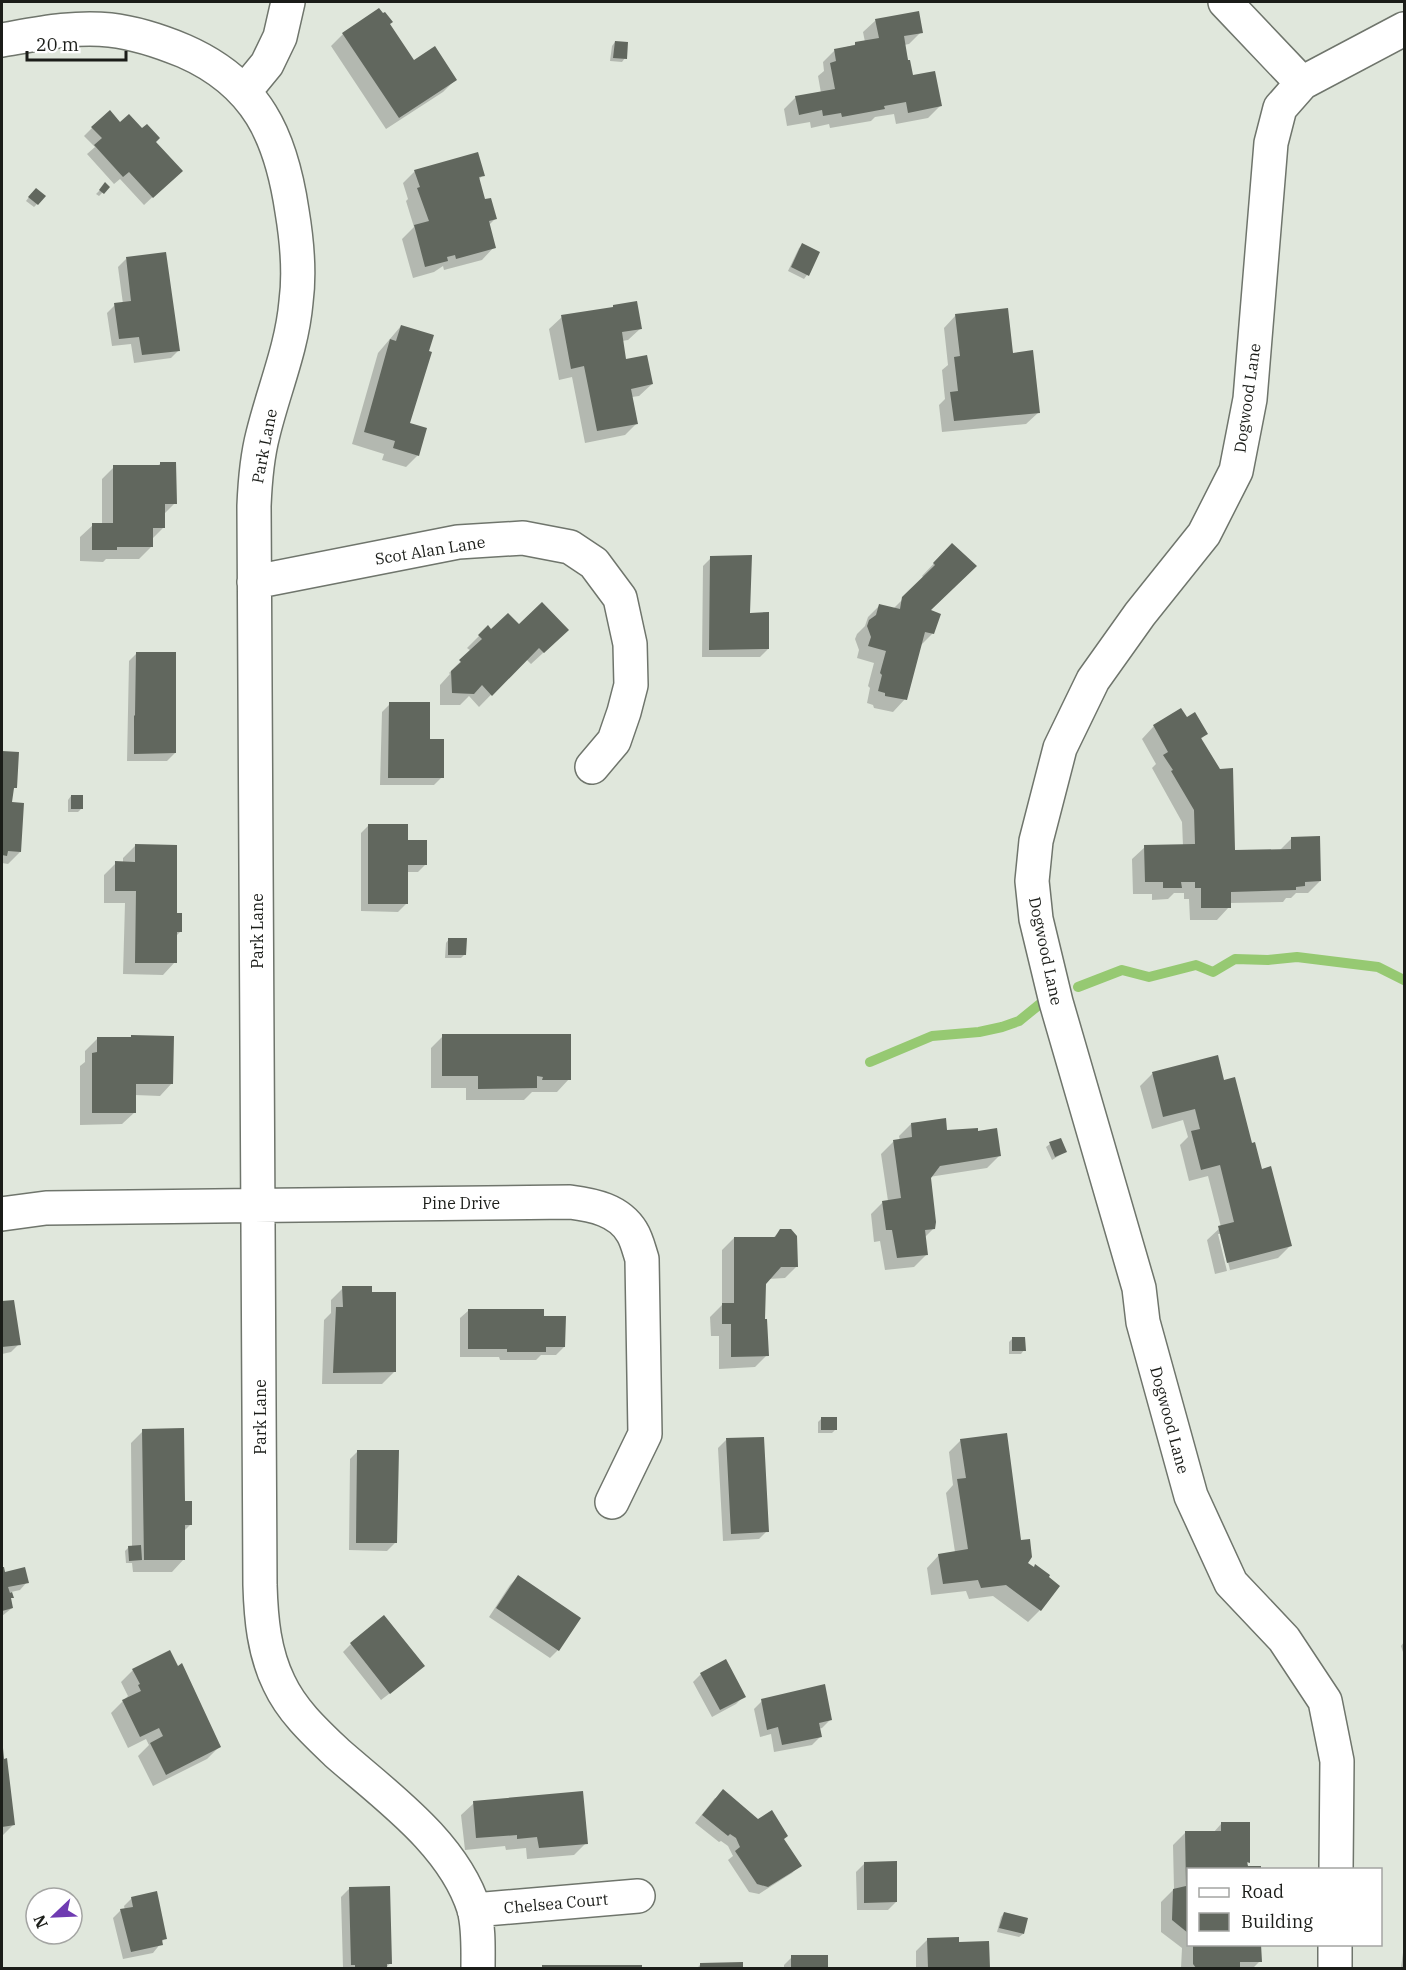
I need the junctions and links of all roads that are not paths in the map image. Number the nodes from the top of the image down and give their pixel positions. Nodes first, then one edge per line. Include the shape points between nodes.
1 (288, 2) edge
2 (1225, 2) edge
3 (1404, 29) edge
4 (2, 40) edge
5 (1302, 83) junction
6 (244, 92) junction
7 (254, 582) junction
8 (592, 768) dead end
9 (258, 1205) junction
10 (2, 1214) edge
11 (612, 1502) dead end
12 (1336, 1868) edge
13 (638, 1896) dead end
14 (474, 1910) junction
15 (1335, 1946) edge
16 (478, 1968) edge
17 (1335, 1968) edge

1 - 6 street via 280,37 267,64
2 - 5 street
3 - 5 street, Dogwood Lane
4 - 6 street, Park Lane via 68,30 132,33 192,55 226,75
5 - 12 street, Dogwood Lane via 1280,108 1272,143 1250,399 1236,471 1204,534 1093,680 1060,748 1036,841 1032,881 1036,919 1056,1002 1139,1288 1143,1322 1191,1496 1231,1583 1284,1639 1325,1701 1337,1761
6 - 7 street, Park Lane via 267,125 284,169 298,267 291,335 263,433 256,473
7 - 8 street, Scot Alan Lane via 458,542 523,538 570,547 594,563 620,598 630,644 631,685 624,712 614,741
7 - 9 street, Park Lane
9 - 10 street, Pine Drive via 46,1208
9 - 11 street, Pine Drive via 570,1202 617,1215 632,1232 642,1259 645,1434
9 - 14 street, Park Lane via 260,1585 261,1623 268,1655 279,1684 302,1718 434,1842
13 - 14 street, Chelsea Court
14 - 16 street, Park Lane
15 - 17 street

